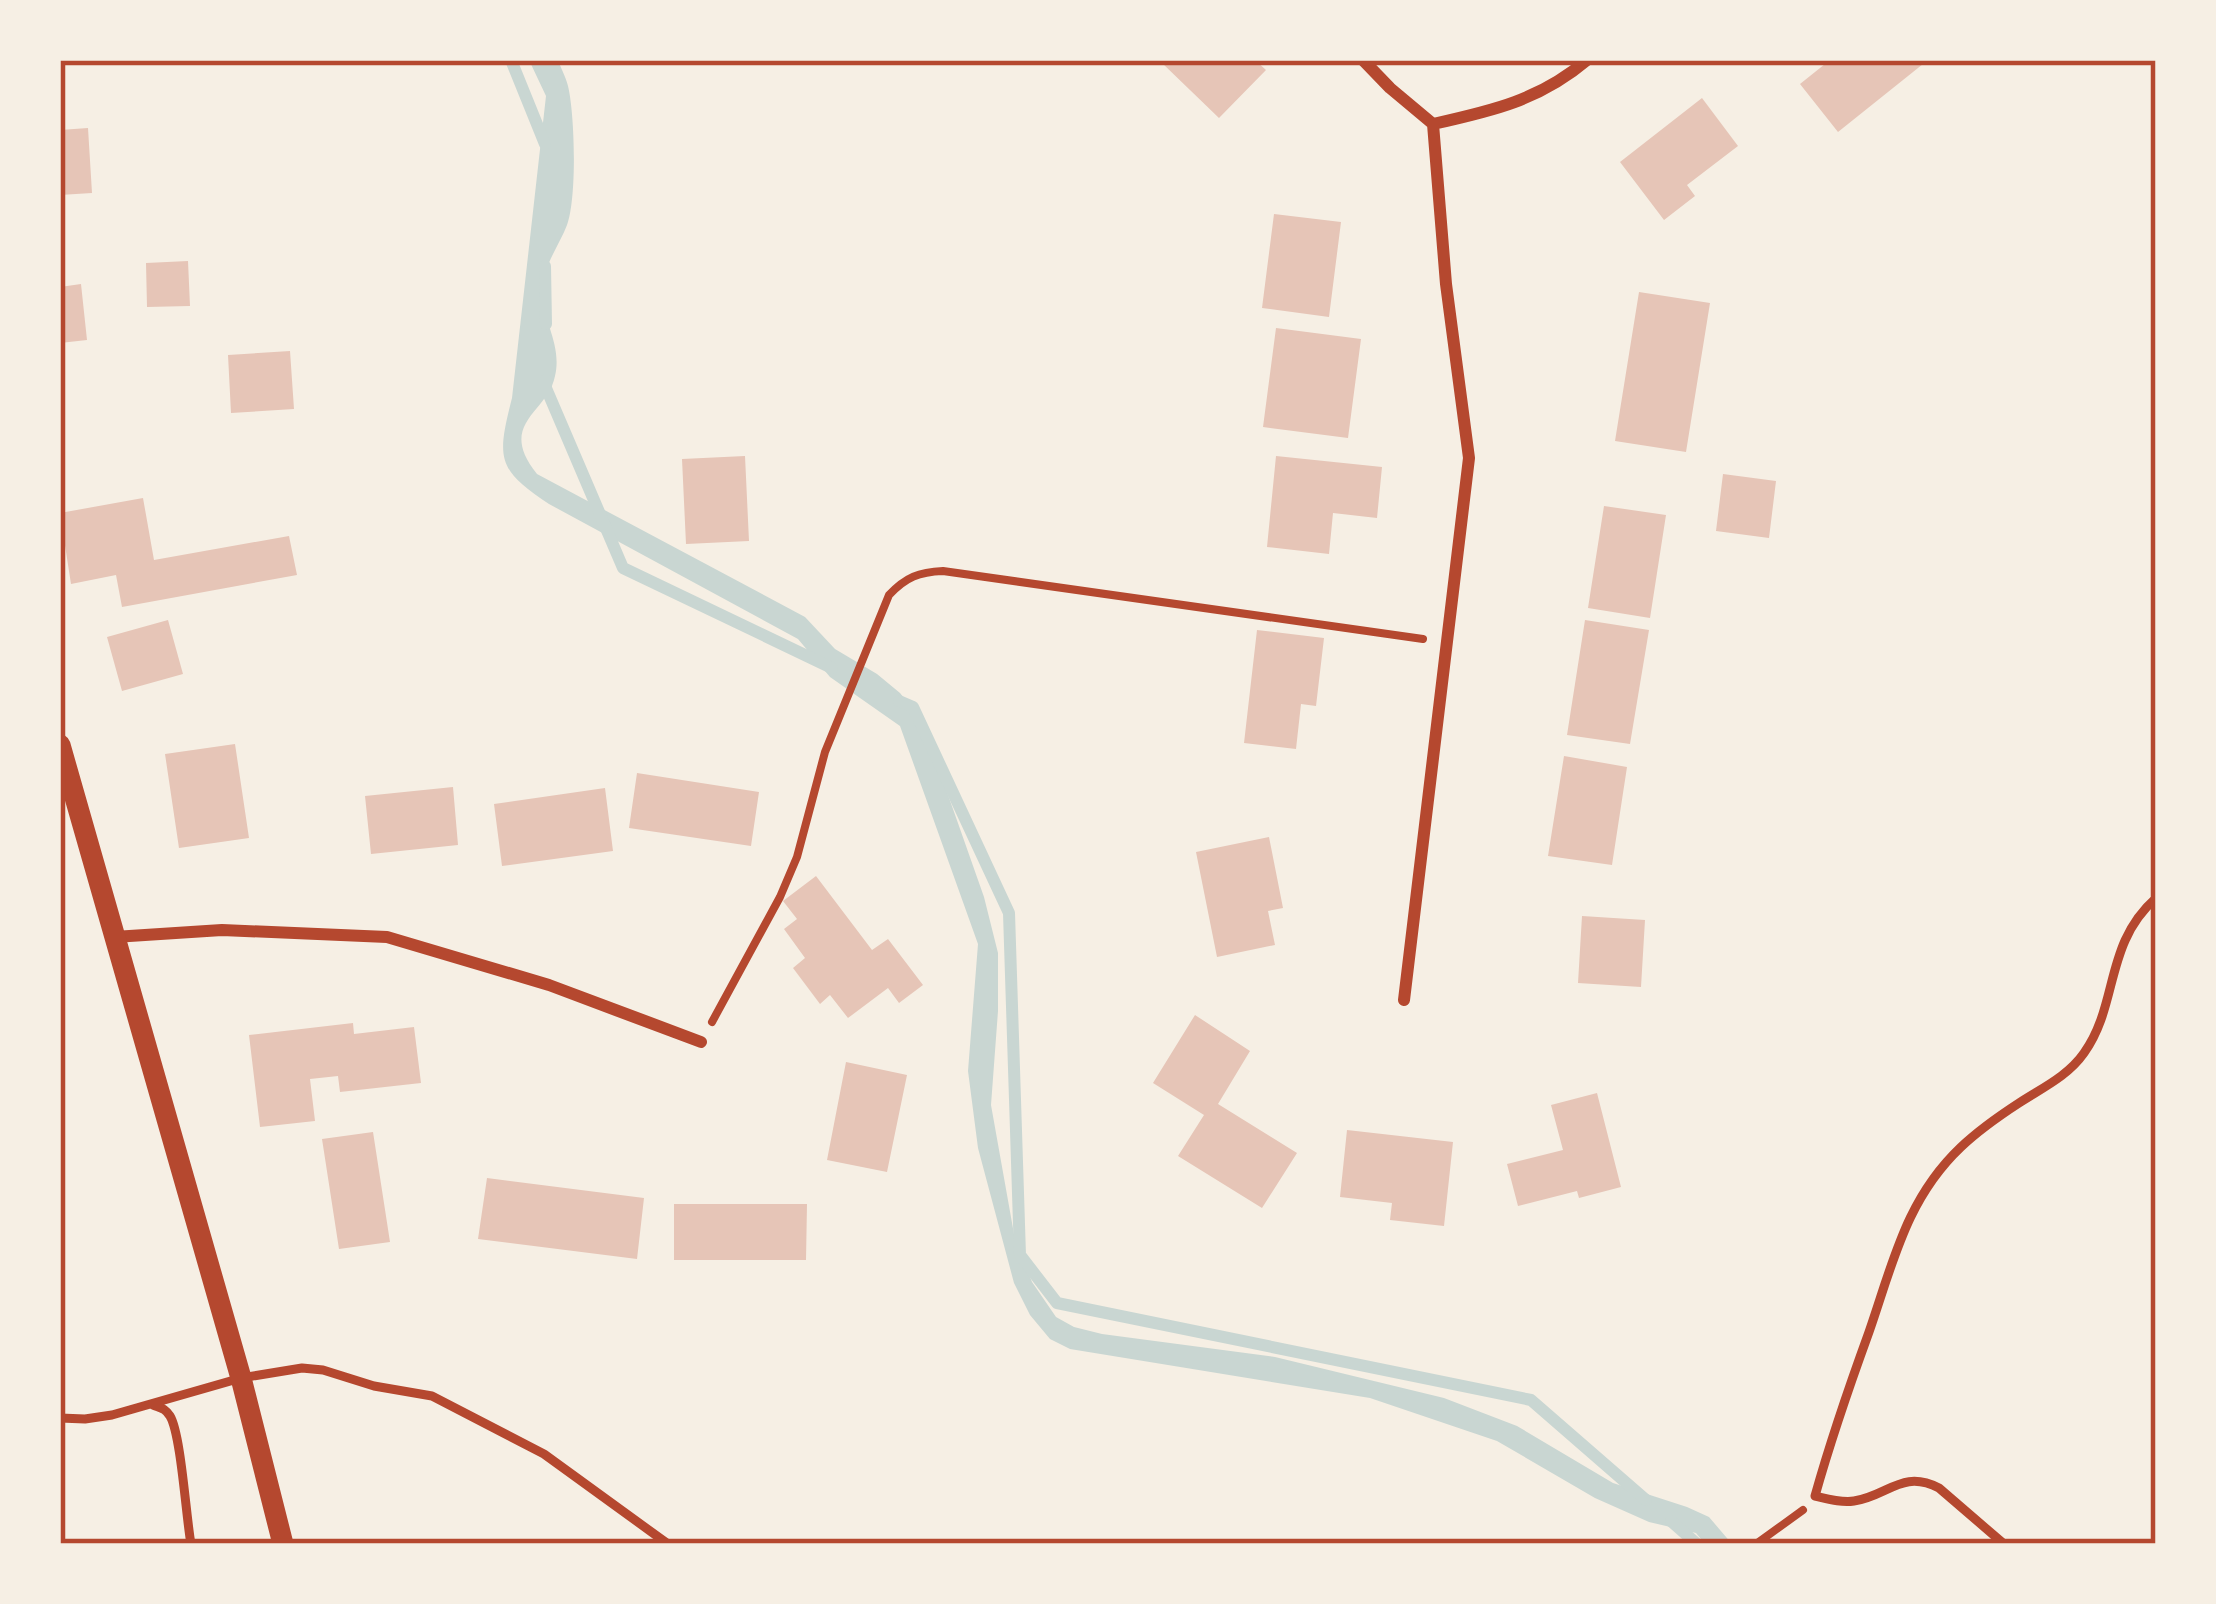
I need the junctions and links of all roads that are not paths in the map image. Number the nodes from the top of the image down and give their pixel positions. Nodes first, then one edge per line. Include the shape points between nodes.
1 (1363, 60) edge
2 (1587, 60) edge
3 (1433, 124) junction
4 (60, 745) edge
5 (2156, 898) edge
6 (113, 937) junction
7 (1404, 1000) dead end
8 (701, 1042) road end
9 (241, 1378) junction
10 (150, 1404) junction
11 (60, 1418) edge
12 (191, 1544) edge
13 (283, 1544) edge
14 (668, 1544) edge
15 (2004, 1544) edge

1 - 3 street
2 - 3 street via 1562,82 1499,110
3 - 7 street via 1469,458
4 - 6 street
5 - 15 lane via 2122,942 2083,1056 1961,1147 1913,1208 1815,1496 1851,1502 1906,1481 1929,1483
6 - 8 street via 387,937
6 - 9 street
9 - 10 lane
9 - 13 street
9 - 14 lane via 302,1368 432,1396 544,1454
10 - 11 lane
10 - 12 lane via 170,1415 176,1435

